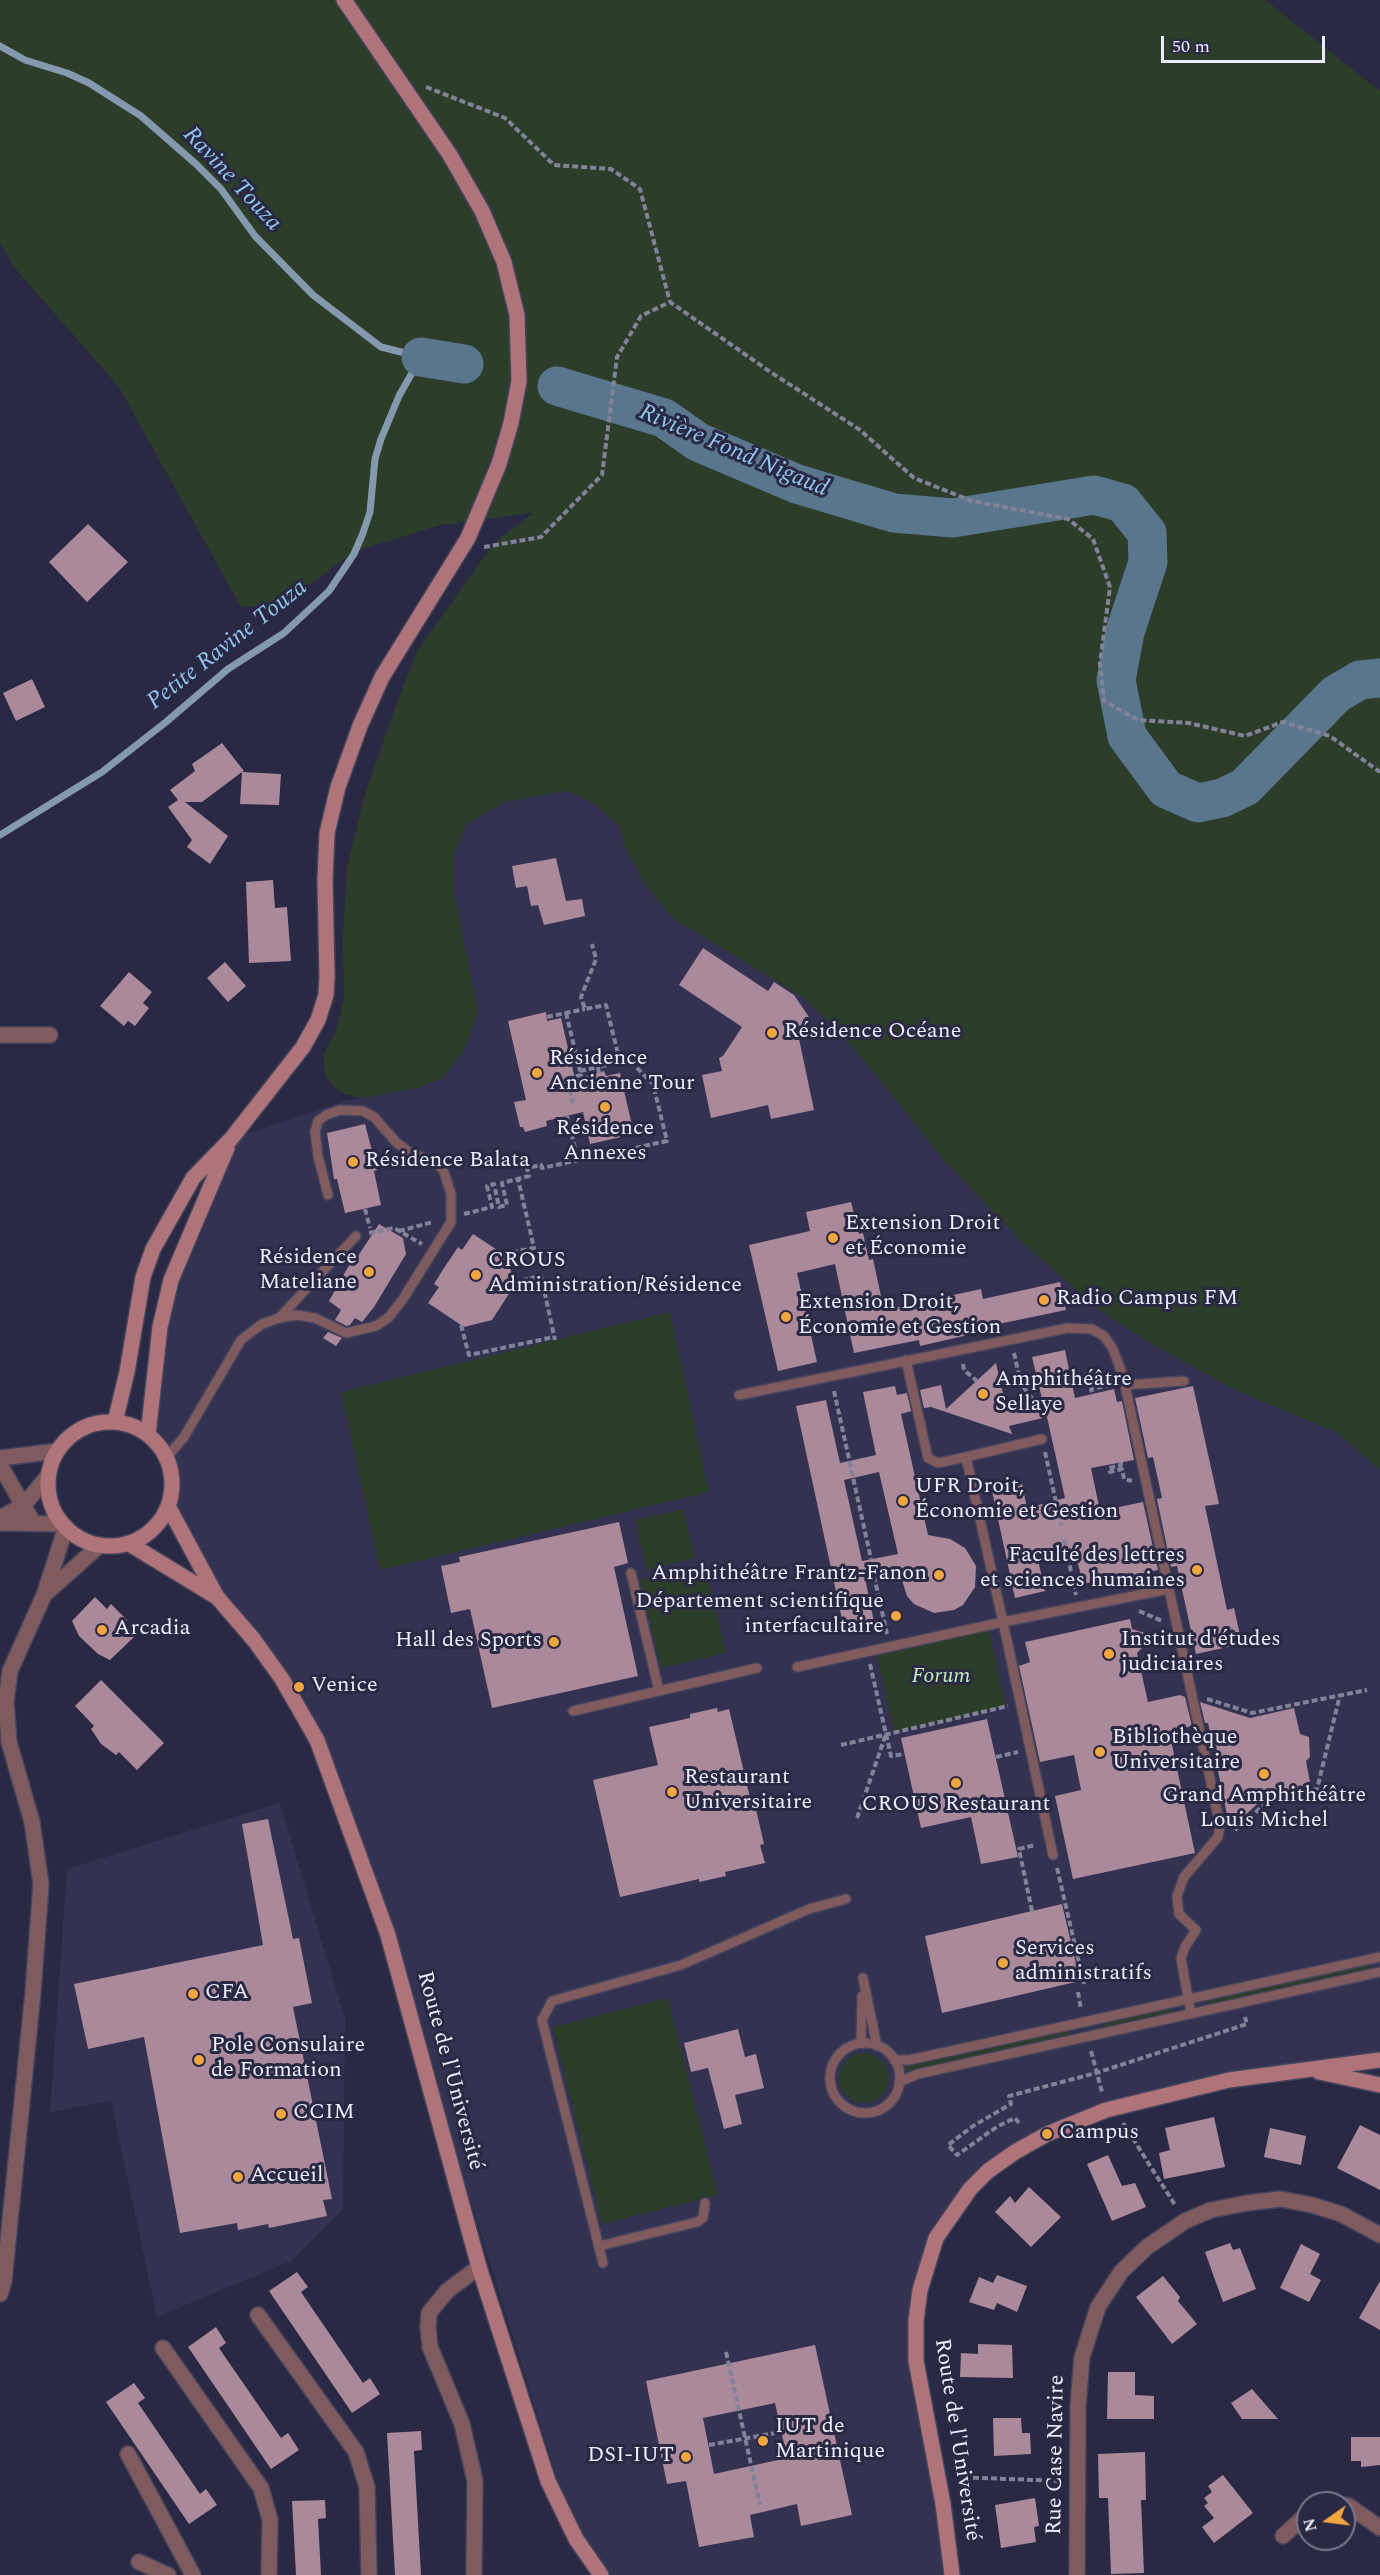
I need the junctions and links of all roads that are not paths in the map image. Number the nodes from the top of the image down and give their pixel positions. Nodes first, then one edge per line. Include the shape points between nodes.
1 (344, 0) edge
2 (0, 1035) edge
3 (50, 1035) dead end
4 (231, 1139) junction
5 (328, 1195) dead end
6 (356, 1236) road end
7 (279, 1317) junction
8 (906, 1360) junction
9 (1184, 1381) dead end
10 (1124, 1383) junction
11 (739, 1395) dead end
12 (115, 1422) junction
13 (147, 1435) junction
14 (1042, 1439) road end
15 (57, 1451) junction
16 (966, 1457) junction
17 (0, 1458) edge
18 (166, 1458) junction
19 (0, 1465) edge
20 (47, 1477) junction
21 (24, 1505) junction
22 (168, 1506) junction
23 (0, 1518) edge
24 (0, 1524) edge
25 (34, 1524) junction
26 (64, 1526) junction
27 (128, 1543) junction
28 (100, 1545) junction
29 (631, 1573) dead end
30 (1168, 1589) junction
31 (44, 1594) junction
32 (217, 1597) junction
33 (1003, 1622) junction
34 (797, 1667) dead end
35 (757, 1668) dead end
36 (659, 1691) junction
37 (573, 1711) dead end
38 (1053, 1854) dead end
39 (846, 1899) dead end
40 (1380, 1957) edge
41 (1380, 1972) edge
42 (1187, 1999) junction
43 (1191, 2014) junction
44 (861, 2043) junction
45 (876, 2046) junction
46 (894, 2060) junction
47 (1380, 2060) edge
48 (1310, 2070) junction
49 (899, 2082) junction
50 (1380, 2085) edge
51 (705, 2203) dead end
52 (1380, 2235) edge
53 (599, 2246) junction
54 (603, 2263) dead end
55 (479, 2266) junction
56 (0, 2294) edge
57 (258, 2315) dead end
58 (163, 2348) dead end
59 (128, 2454) dead end
60 (1356, 2511) edge
61 (1296, 2523) edge
62 (1380, 2528) edge
63 (1282, 2536) dead end
64 (139, 2562) dead end
65 (168, 2575) edge
66 (193, 2575) edge
67 (269, 2575) edge
68 (369, 2575) edge
69 (474, 2575) edge
70 (601, 2575) edge
71 (952, 2575) edge
72 (1077, 2575) edge

1 - 4 main road via 450,155 482,211 504,262 517,315 519,381 499,464 460,552 382,677 338,787 327,833 327,976 318,1020 303,1047
2 - 3 street
4 - 12 main road via 193,1178 153,1249 143,1277
4 - 13 main road via 171,1280 160,1327
5 - 7 lane via 318,1156 318,1121 340,1110 363,1111 409,1152 443,1169 451,1194 451,1222 403,1299 376,1326 346,1333 315,1318
6 - 7 lane
7 - 18 lane via 262,1324 242,1340 184,1437
8 - 10 lane via 1068,1328 1092,1329 1113,1348
8 - 11 lane
8 - 16 lane via 928,1458 938,1463
9 - 10 lane
10 - 30 lane
12 - 13 main road
12 - 15 main road via 82,1428
13 - 18 main road
14 - 16 lane
15 - 17 street
15 - 20 main road
16 - 33 lane
18 - 22 main road via 172,1485
19 - 21 street
20 - 21 street
20 - 26 main road via 50,1498
21 - 23 street
21 - 25 street
22 - 27 main road via 152,1529
22 - 32 main road, Route de l'Université
24 - 25 street
25 - 26 street
26 - 28 main road via 81,1539
26 - 31 street
27 - 28 main road
27 - 32 main road, Route de l'Université
28 - 31 street
29 - 36 lane
30 - 33 lane
30 - 42 lane via 1219,1819 1218,1838 1184,1877 1177,1896 1179,1914 1196,1930 1181,1958
31 - 56 street via 10,1671 6,1701 9,1742 32,1822 41,1884
32 - 55 main road, Route de l'Université via 282,1679 317,1740 388,1935
33 - 34 lane
33 - 38 lane
35 - 36 lane
36 - 37 lane
39 - 53 lane via 809,1909 671,1969 552,2001 542,2020
40 - 42 lane
41 - 43 lane
42 - 43 lane
42 - 46 lane via 909,2060
43 - 49 lane via 918,2074
44 - 45 lane
44 - 45 lane via 863,1978
44 - 49 lane via 841,2053 830,2074 831,2086 842,2105 860,2113 879,2111 893,2099
45 - 46 lane
46 - 49 lane
47 - 48 main road, Route de l'Université
48 - 50 main road, Route de l'Université
48 - 71 main road, Route de l'Université via 1228,2080 1106,2110 1047,2134 988,2171 960,2203 936,2238 920,2290 916,2320 916,2361
51 - 53 lane via 703,2218 697,2222
52 - 72 street, Rue Case Navire via 1341,2214 1281,2199 1211,2210 1185,2221 1147,2247 1121,2272 1098,2307 1082,2357
53 - 54 lane
55 - 69 street via 447,2290 429,2313 428,2327 430,2347 462,2424 475,2481
55 - 70 main road, Route de l'Université via 548,2481 576,2539
57 - 68 street via 356,2452 367,2487
58 - 67 street via 261,2488 270,2520
59 - 66 street
60 - 62 street
61 - 63 street
64 - 65 street

